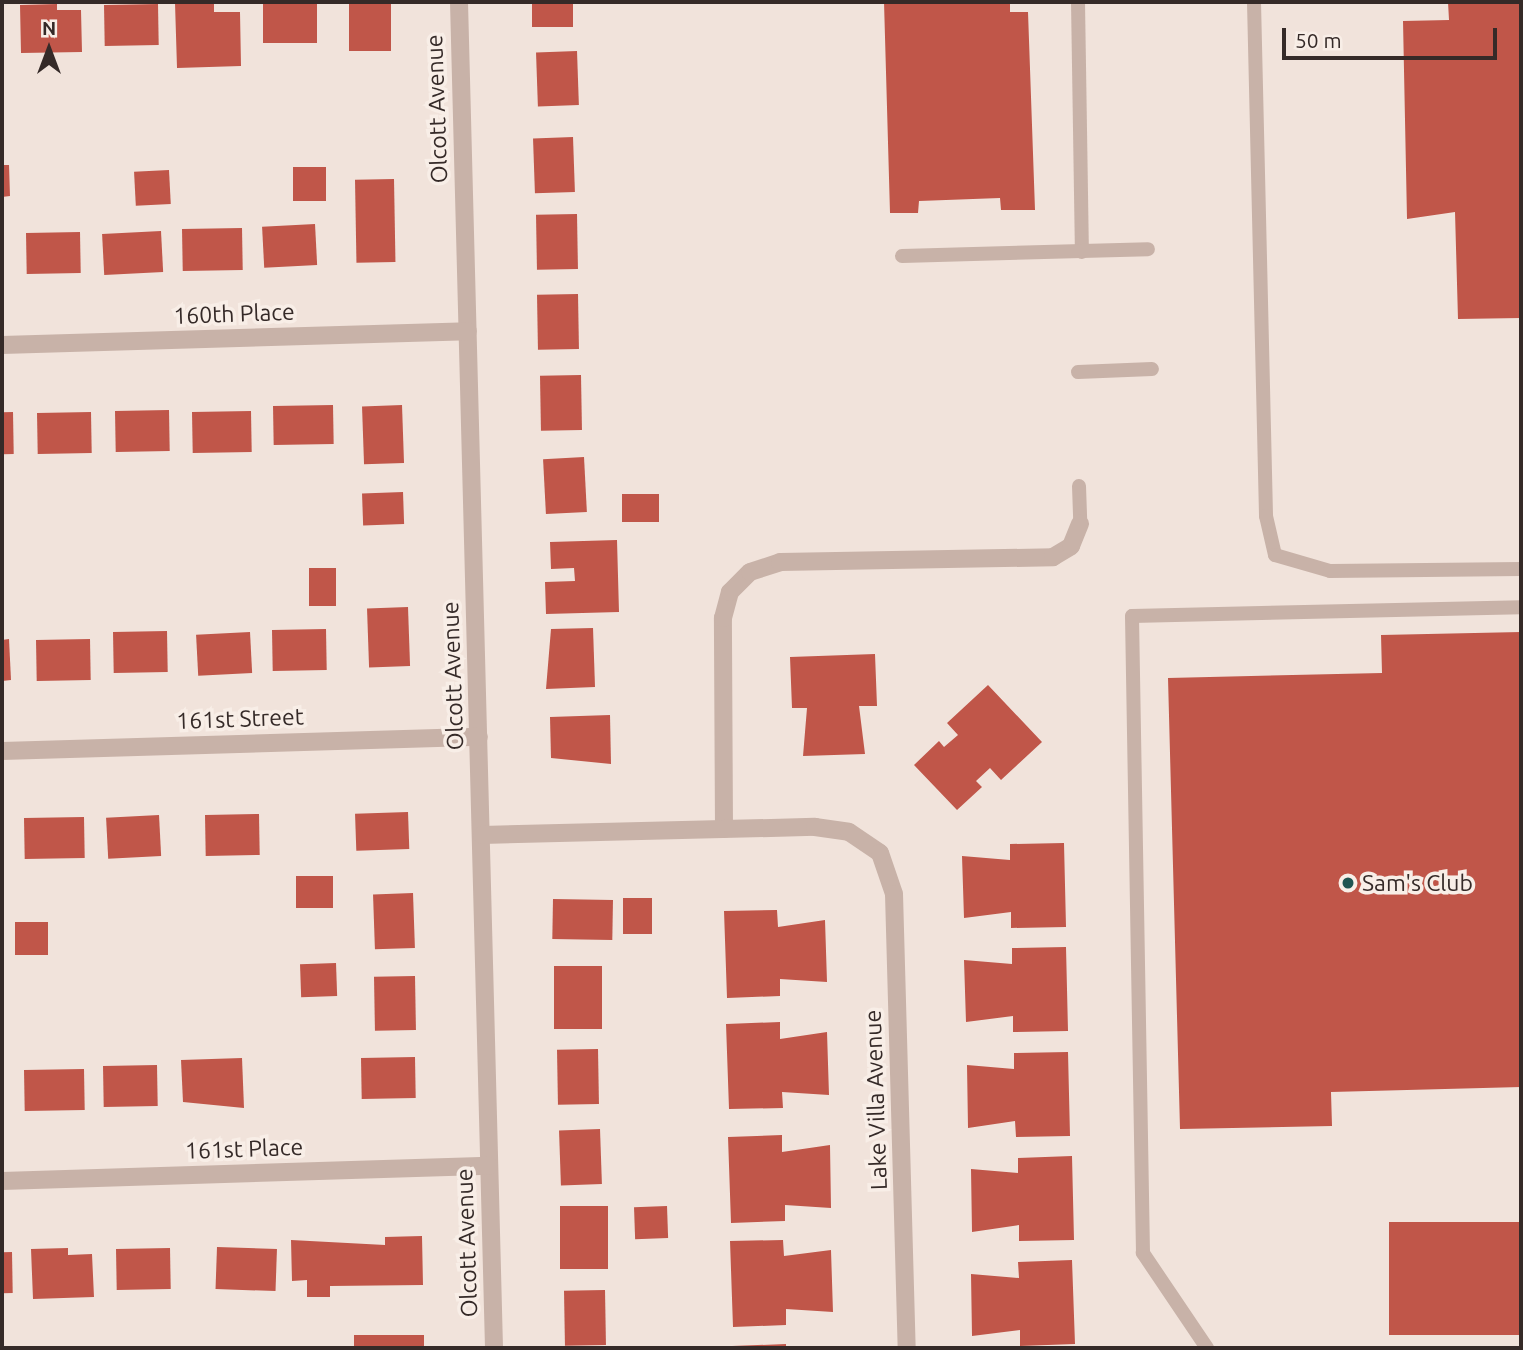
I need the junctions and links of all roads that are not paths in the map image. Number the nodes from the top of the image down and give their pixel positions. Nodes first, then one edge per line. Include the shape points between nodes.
1 (459, 2) edge
2 (1078, 2) edge
3 (1254, 2) edge
4 (1148, 249) dead end
5 (1083, 252) junction
6 (902, 256) dead end
7 (468, 331) junction
8 (2, 345) edge
9 (1152, 369) dead end
10 (1078, 372) dead end
11 (1079, 486) dead end
12 (1080, 524) joint
13 (1521, 569) edge
14 (1521, 607) edge
15 (479, 737) junction
16 (2, 751) edge
17 (724, 829) junction
18 (482, 835) junction
19 (489, 1166) junction
20 (2, 1181) edge
21 (494, 1348) edge
22 (907, 1348) edge
23 (1207, 1348) edge

1 - 7 street, Olcott Avenue
2 - 5 lane
3 - 13 lane via 1266,516 1275,555 1330,571
4 - 5 lane
5 - 6 lane
7 - 8 street, 160th Place
7 - 15 street, Olcott Avenue
9 - 10 lane
11 - 12 lane
12 - 17 street via 1071,547 1053,557 780,562 750,572 730,592 723,618
14 - 23 lane via 1132,617 1143,1253
15 - 16 street, 161st Street
15 - 18 street, Olcott Avenue
17 - 18 street
17 - 22 street, Lake Villa Avenue via 815,827 849,832 880,853 894,894
18 - 19 street, Olcott Avenue
19 - 20 street, 161st Place
19 - 21 street, Olcott Avenue

